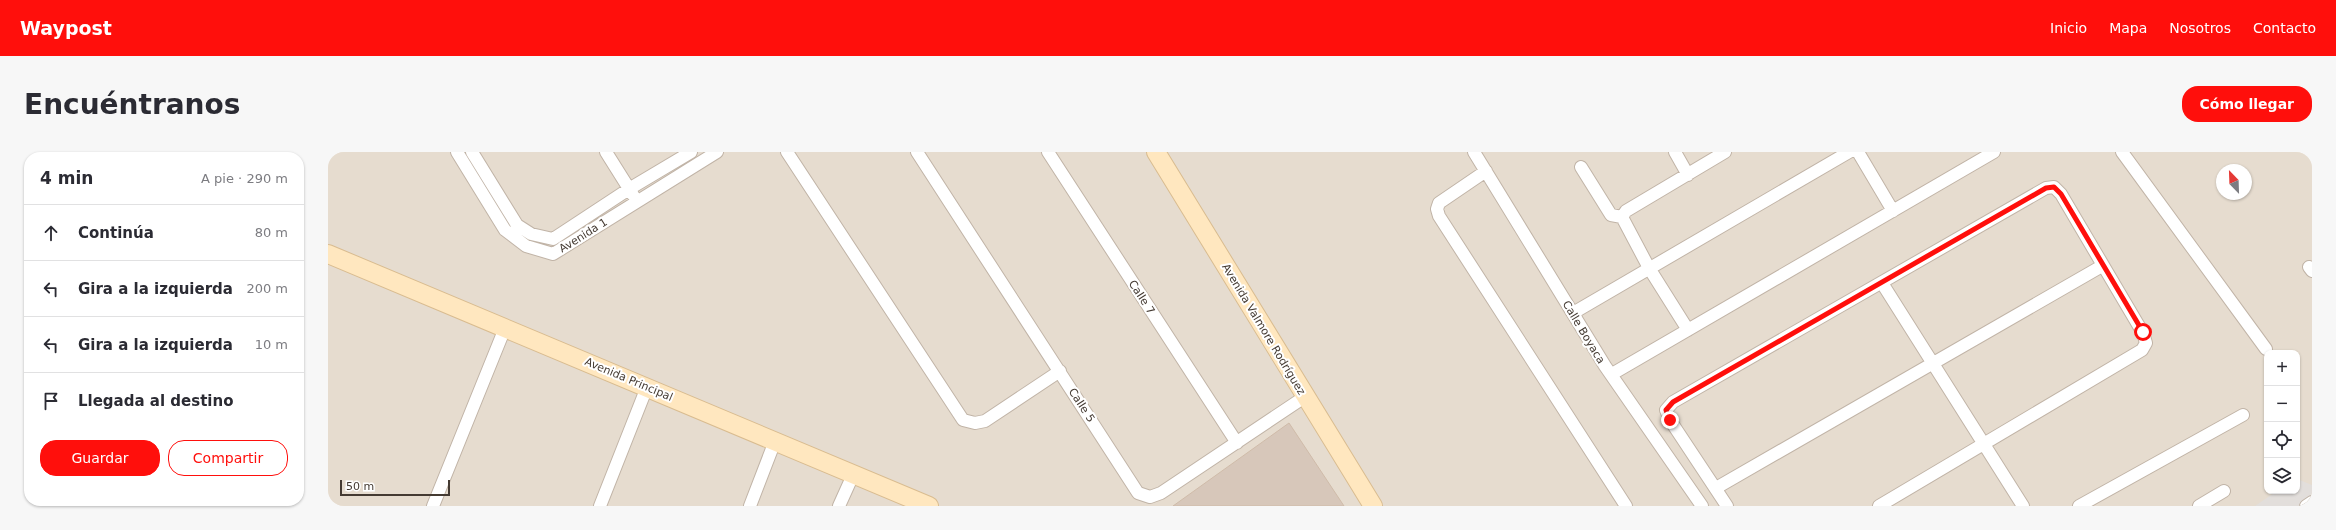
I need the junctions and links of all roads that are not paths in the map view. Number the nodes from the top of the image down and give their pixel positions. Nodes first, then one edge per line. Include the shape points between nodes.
1 (457, 152) edge
2 (472, 152) edge
3 (606, 152) edge
4 (691, 152) edge
5 (717, 152) edge
6 (787, 152) edge
7 (917, 152) edge
8 (1048, 152) edge
9 (1156, 152) edge
10 (1474, 152) edge
11 (1675, 152) edge
12 (1725, 152) edge
13 (1849, 152) edge
14 (1858, 152) edge
15 (1994, 152) edge
16 (2122, 152) edge
17 (1581, 167) dead end
18 (1486, 171) junction
19 (1688, 174) junction
20 (629, 189) junction
21 (638, 201) junction
22 (1893, 210) junction
23 (1622, 217) junction
24 (328, 254) edge
25 (2102, 266) junction
26 (1650, 268) junction
27 (1882, 283) junction
28 (1573, 313) junction
29 (505, 328) junction
30 (1688, 330) junction
31 (2266, 349) dead end
32 (1932, 362) junction
33 (1060, 371) junction
34 (1612, 374) junction
35 (647, 387) junction
36 (1306, 396) junction
37 (2244, 415) dead end
38 (775, 441) junction
39 (1236, 442) junction
40 (1985, 444) junction
41 (853, 474) junction
42 (1716, 488) junction
43 (2224, 491) dead end
44 (2312, 502) edge
45 (433, 506) edge
46 (600, 506) edge
47 (750, 506) edge
48 (839, 506) edge
49 (929, 506) edge
50 (1373, 506) edge
51 (1626, 506) edge
52 (1702, 506) edge
53 (1727, 506) edge
54 (1880, 506) edge
55 (2023, 506) edge
56 (2079, 506) edge
57 (2199, 506) edge
58 (2306, 506) edge

1 - 21 street, Avenida 1 via 504,230 526,246 553,254
2 - 20 street, Avenida 1 via 517,226 531,234 553,239
3 - 20 street
4 - 20 street, Avenida 1
5 - 21 street, Avenida 1
6 - 33 street via 963,420 975,423 985,420
7 - 33 street, Calle 5
8 - 39 street, Calle 7
9 - 36 main road, Avenida Valmore Rodríguez
10 - 18 street, Calle Boyaca
11 - 19 street
12 - 19 street
13 - 26 street
14 - 22 street
15 - 22 street
16 - 31 street
17 - 23 street via 1611,215
18 - 28 street, Calle Boyaca
18 - 51 street via 1439,203 1439,216
19 - 23 street via 1626,211
20 - 21 street
22 - 30 street
23 - 26 street
24 - 29 main road, Avenida Principal
25 - 27 street via 2061,194 2054,187 2046,188
25 - 32 street
25 - 40 street via 2143,332 2146,343 2142,350
26 - 28 street
26 - 30 street
27 - 32 street
27 - 42 street via 1673,402 1666,410 1670,420
28 - 34 street, Calle Boyaca
29 - 35 main road, Avenida Principal
29 - 45 street
30 - 34 street
32 - 40 street
32 - 42 street
33 - 39 street, Calle 5 via 1138,493 1150,497 1161,493
34 - 52 street, Calle Boyaca
35 - 38 main road, Avenida Principal
35 - 46 street
36 - 39 street, Calle 5
36 - 50 main road, Avenida Valmore Rodríguez
37 - 56 street
38 - 41 main road, Avenida Principal
38 - 47 street
40 - 54 street
40 - 55 street
41 - 48 street
41 - 49 main road, Avenida Principal
42 - 53 street
43 - 57 street
44 - 58 street

